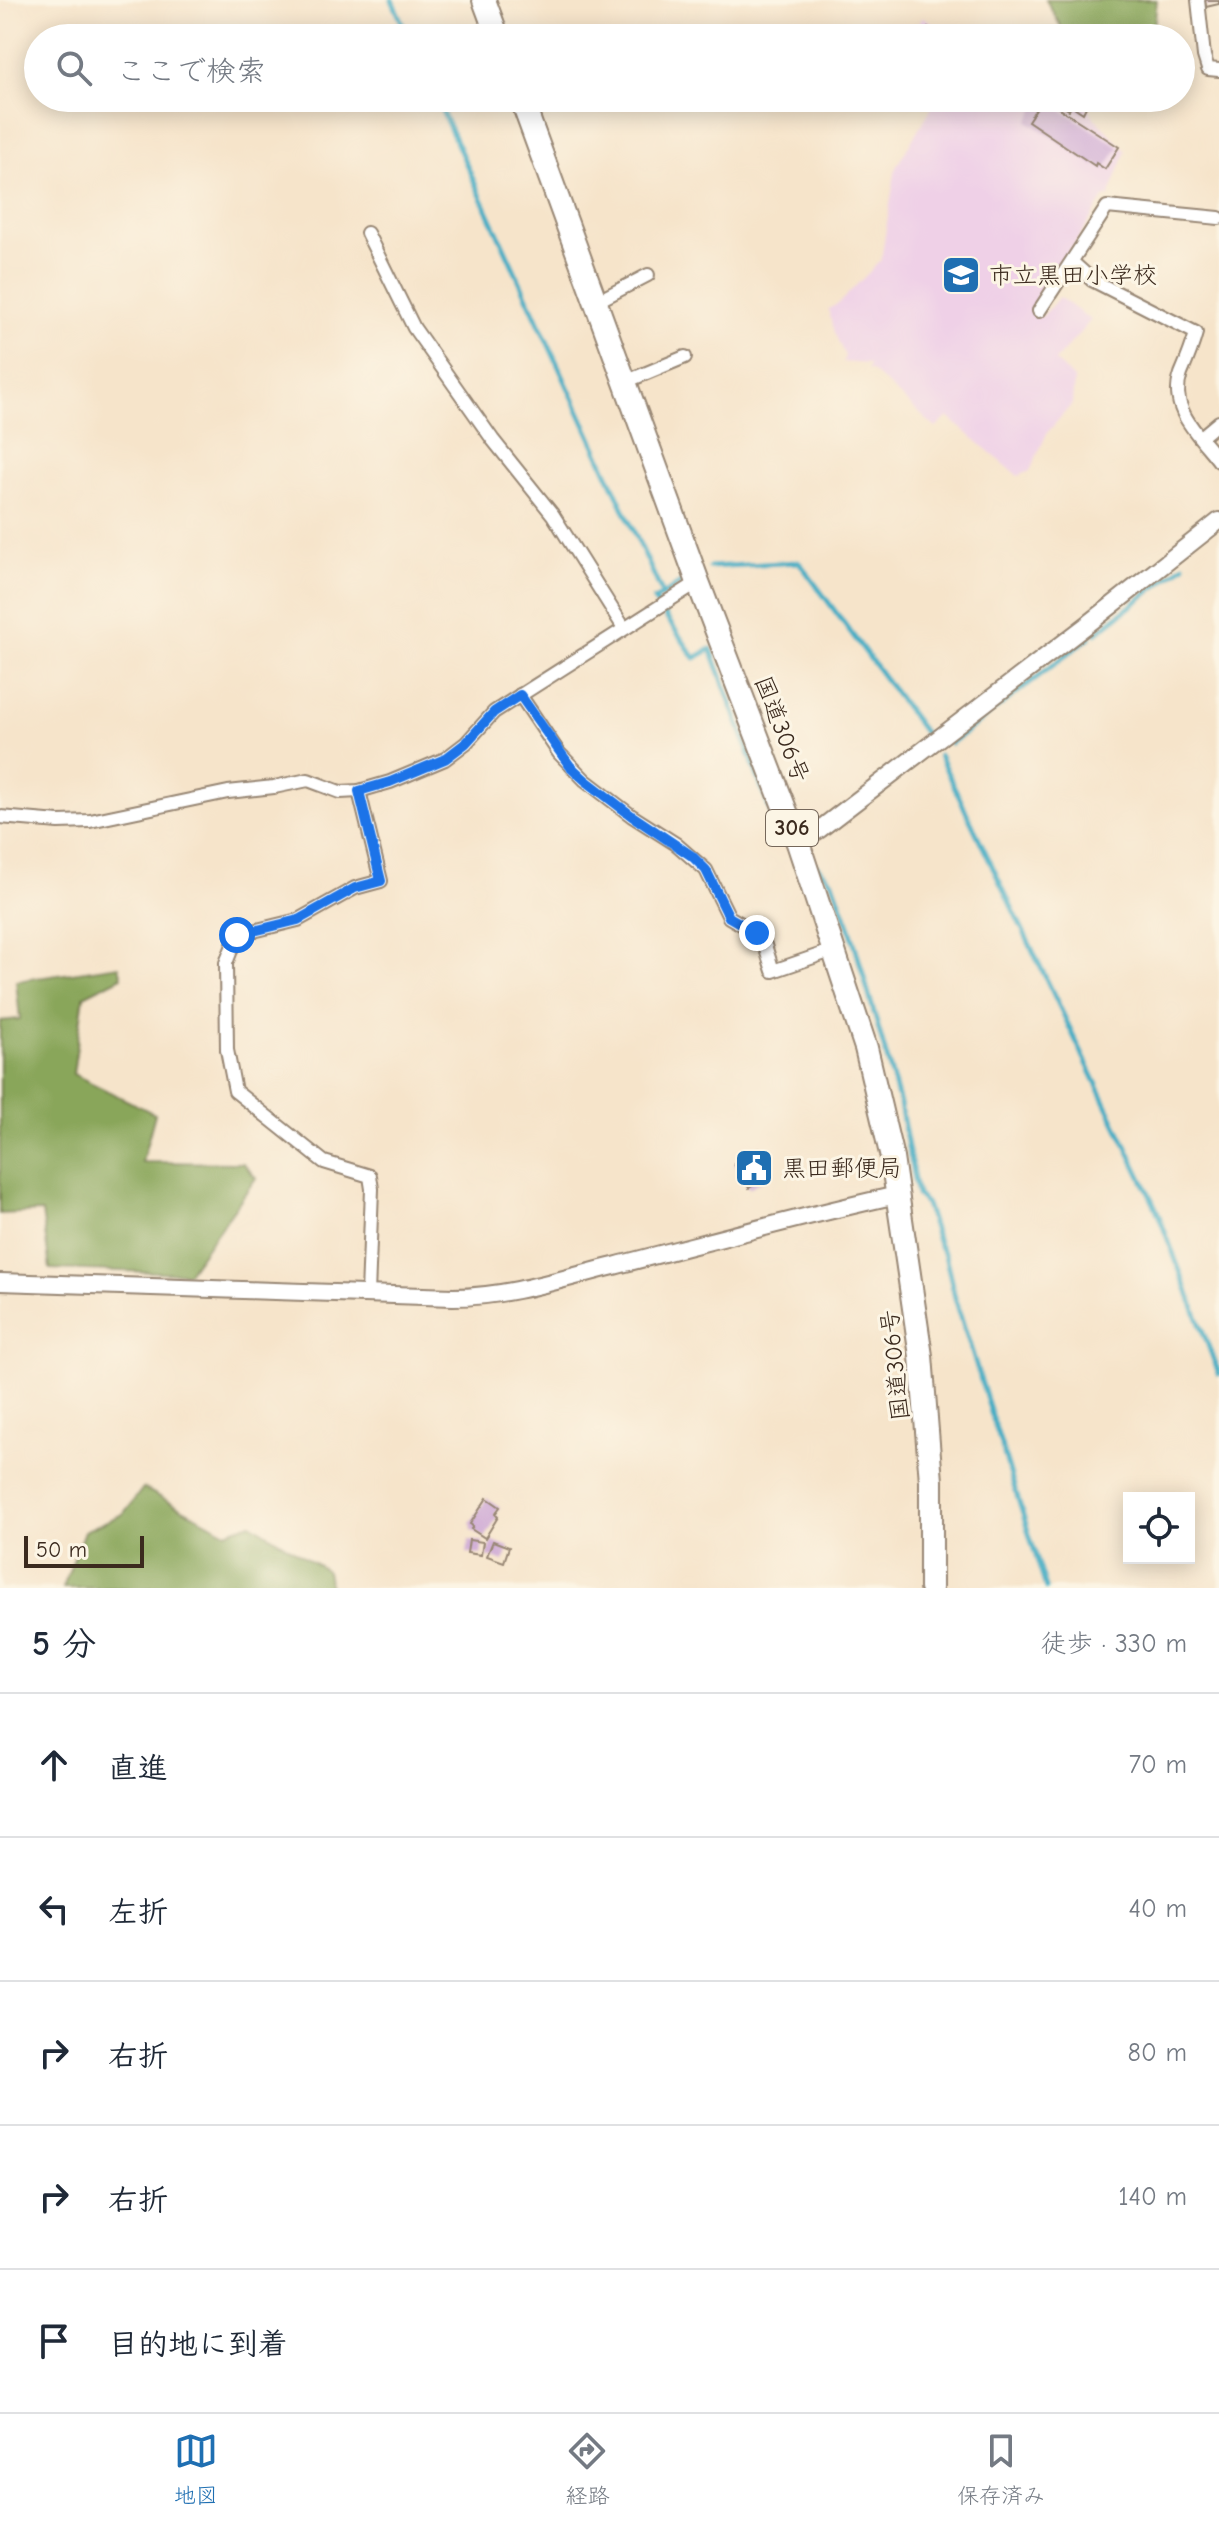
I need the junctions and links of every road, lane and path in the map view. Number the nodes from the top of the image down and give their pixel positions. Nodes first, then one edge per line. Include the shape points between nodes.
1 (484, 0) edge
2 (1198, 0) edge
3 (493, 24) edge
4 (1219, 70) edge
5 (526, 112) edge
6 (1219, 218) edge
7 (367, 233) dead end
8 (1072, 262) junction
9 (648, 275) dead end
10 (596, 302) junction
11 (1039, 311) dead end
12 (685, 357) dead end
13 (625, 382) junction
14 (1219, 422) edge
15 (1201, 437) junction
16 (1219, 461) edge
17 (1216, 531) edge
18 (698, 582) junction
19 (624, 628) junction
20 (520, 695) junction
21 (359, 791) junction
22 (0, 817) edge
23 (798, 843) junction
24 (834, 950) junction
25 (897, 1195) junction
26 (0, 1282) edge
27 (368, 1294) junction
28 (931, 1588) edge

1 - 3 highway
2 - 4 street via 1204,56 1208,69
5 - 10 highway, 国道306号 / 306
6 - 8 street via 1107,207
7 - 19 street via 414,328 553,515
8 - 11 street
8 - 15 street via 1092,280 1196,333 1177,396 1181,411
9 - 10 street
10 - 13 highway, 国道306号 / 306
12 - 13 street
13 - 18 highway, 国道306号 / 306
14 - 15 street
15 - 16 street
17 - 23 street
18 - 19 street
18 - 23 highway, 国道306号 / 306
19 - 20 street
20 - 21 street via 445,759
20 - 24 street via 559,753 585,780 706,870 729,917 763,939 773,971
21 - 22 street via 333,791 308,780 90,821
21 - 27 street via 381,881 355,888 298,920 237,935 226,963 227,1050 235,1091 324,1162 370,1176
23 - 24 highway, 国道306号 / 306
24 - 25 highway, 国道306号 / 306 via 866,1048
25 - 27 street via 509,1292 469,1297
25 - 28 highway, 国道306号 / 306 via 926,1401
26 - 27 street

